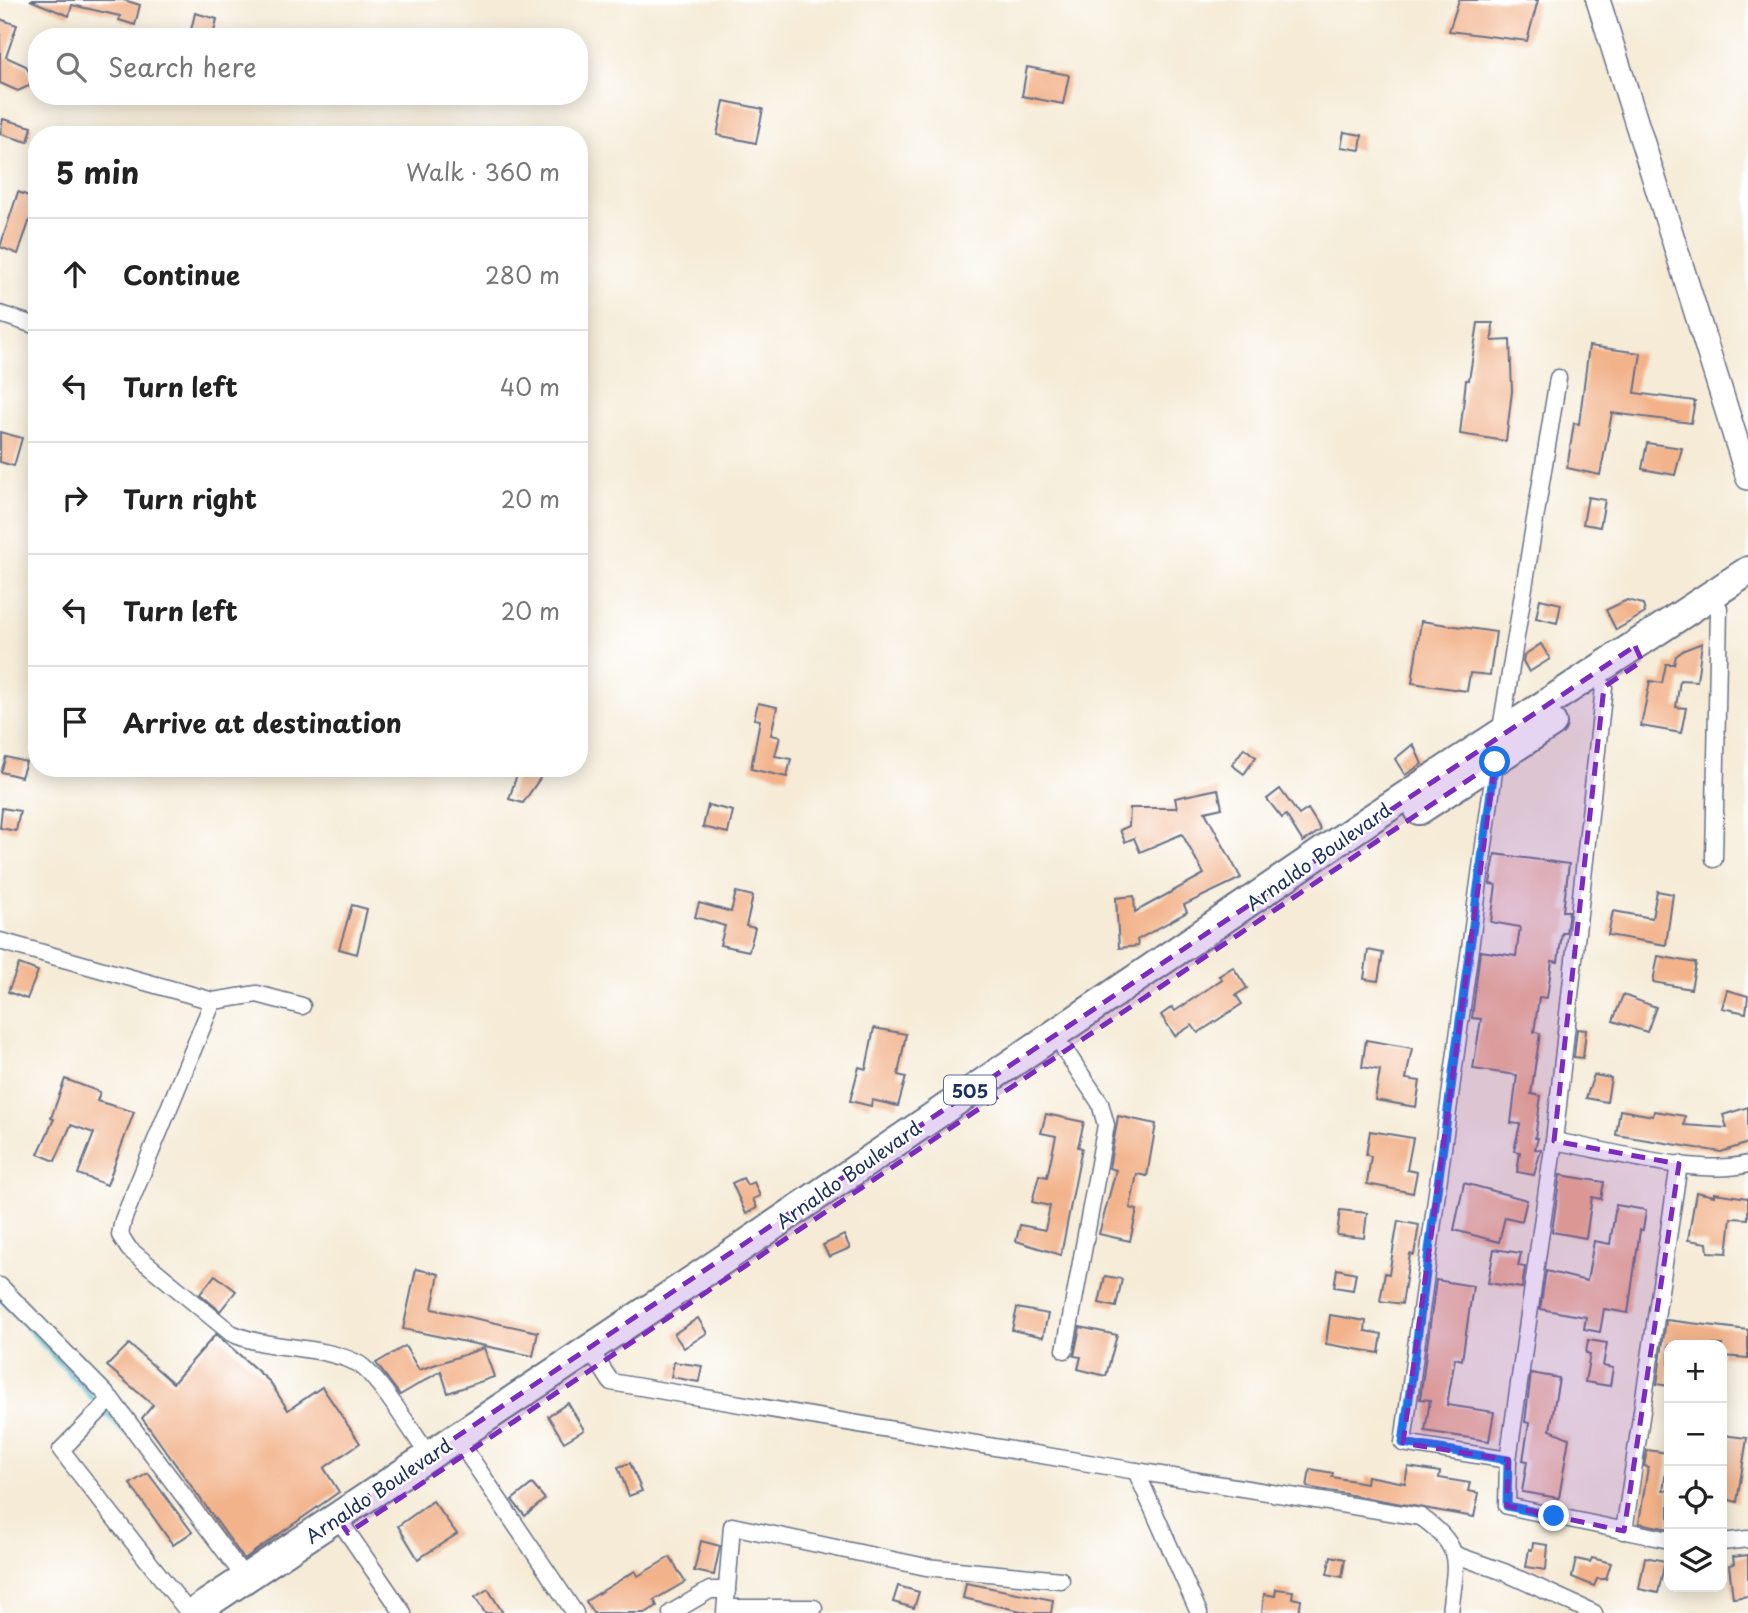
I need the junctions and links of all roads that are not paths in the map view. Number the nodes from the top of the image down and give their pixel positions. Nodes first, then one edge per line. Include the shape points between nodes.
1 (1598, 0) edge
2 (0, 314) edge
3 (28, 323) edge
4 (1558, 378) dead end
5 (1748, 478) edge
6 (1748, 571) edge
7 (1748, 589) edge
8 (1719, 608) junction
9 (1639, 653) junction
10 (1604, 687) junction
11 (1497, 748) junction
12 (1714, 859) dead end
13 (0, 941) edge
14 (213, 1001) junction
15 (302, 1006) dead end
16 (1110, 1008) junction
17 (1064, 1049) junction
18 (978, 1096) junction
19 (1554, 1141) junction
20 (1679, 1164) junction
21 (1748, 1164) edge
22 (0, 1286) edge
23 (1065, 1350) dead end
24 (594, 1355) junction
25 (111, 1399) junction
26 (461, 1445) junction
27 (430, 1457) junction
28 (1508, 1460) junction
29 (1136, 1471) junction
30 (342, 1525) junction
31 (1624, 1531) junction
32 (1664, 1539) edge
33 (1748, 1539) edge
34 (1727, 1541) edge
35 (1456, 1555) junction
36 (245, 1578) junction
37 (1061, 1580) dead end
38 (727, 1590) junction
39 (814, 1608) dead end
40 (725, 1610) edge
41 (191, 1613) edge
42 (226, 1613) edge
43 (403, 1613) edge
44 (575, 1613) edge
45 (671, 1613) edge
46 (1199, 1613) edge
47 (1450, 1613) edge
48 (1594, 1613) edge

1 - 5 street
2 - 3 street
4 - 11 street
6 - 9 highway, Arnaldo Boulevard / 505
7 - 8 highway, Arnaldo Boulevard / 505
8 - 9 highway, Arnaldo Boulevard / 505
8 - 12 street
9 - 10 highway, Arnaldo Boulevard / 505
9 - 11 highway, Arnaldo Boulevard / 505
10 - 11 highway, Arnaldo Boulevard / 505
10 - 19 street
11 - 16 highway, Arnaldo Boulevard / 505
11 - 28 street via 1403,1443
13 - 14 street
14 - 15 street via 257,994
14 - 27 street via 122,1220 120,1235 129,1249 232,1333 250,1342 360,1364
16 - 17 highway, Arnaldo Boulevard / 505
16 - 18 highway, Arnaldo Boulevard / 505
17 - 18 highway, Arnaldo Boulevard / 505
17 - 23 street via 1100,1103 1106,1125
18 - 24 highway, Arnaldo Boulevard / 505
19 - 20 street
19 - 28 street
20 - 21 street
20 - 31 street
22 - 25 street
24 - 26 highway, Arnaldo Boulevard / 505
24 - 29 street via 611,1382
25 - 36 street
25 - 41 street via 61,1450
26 - 27 highway, Arnaldo Boulevard / 505
26 - 30 highway, Arnaldo Boulevard / 505
26 - 44 street
27 - 30 highway, Arnaldo Boulevard / 505
28 - 31 street via 1507,1506
29 - 35 street via 1422,1517 1446,1534
29 - 46 street
30 - 36 highway, Arnaldo Boulevard / 505
30 - 42 highway, Arnaldo Boulevard / 505
30 - 43 street
31 - 32 street
33 - 34 street
35 - 47 street
35 - 48 street
36 - 41 highway, Arnaldo Boulevard / 505
37 - 38 street via 926,1567 732,1527
38 - 40 street
38 - 45 street via 710,1590
39 - 40 street

